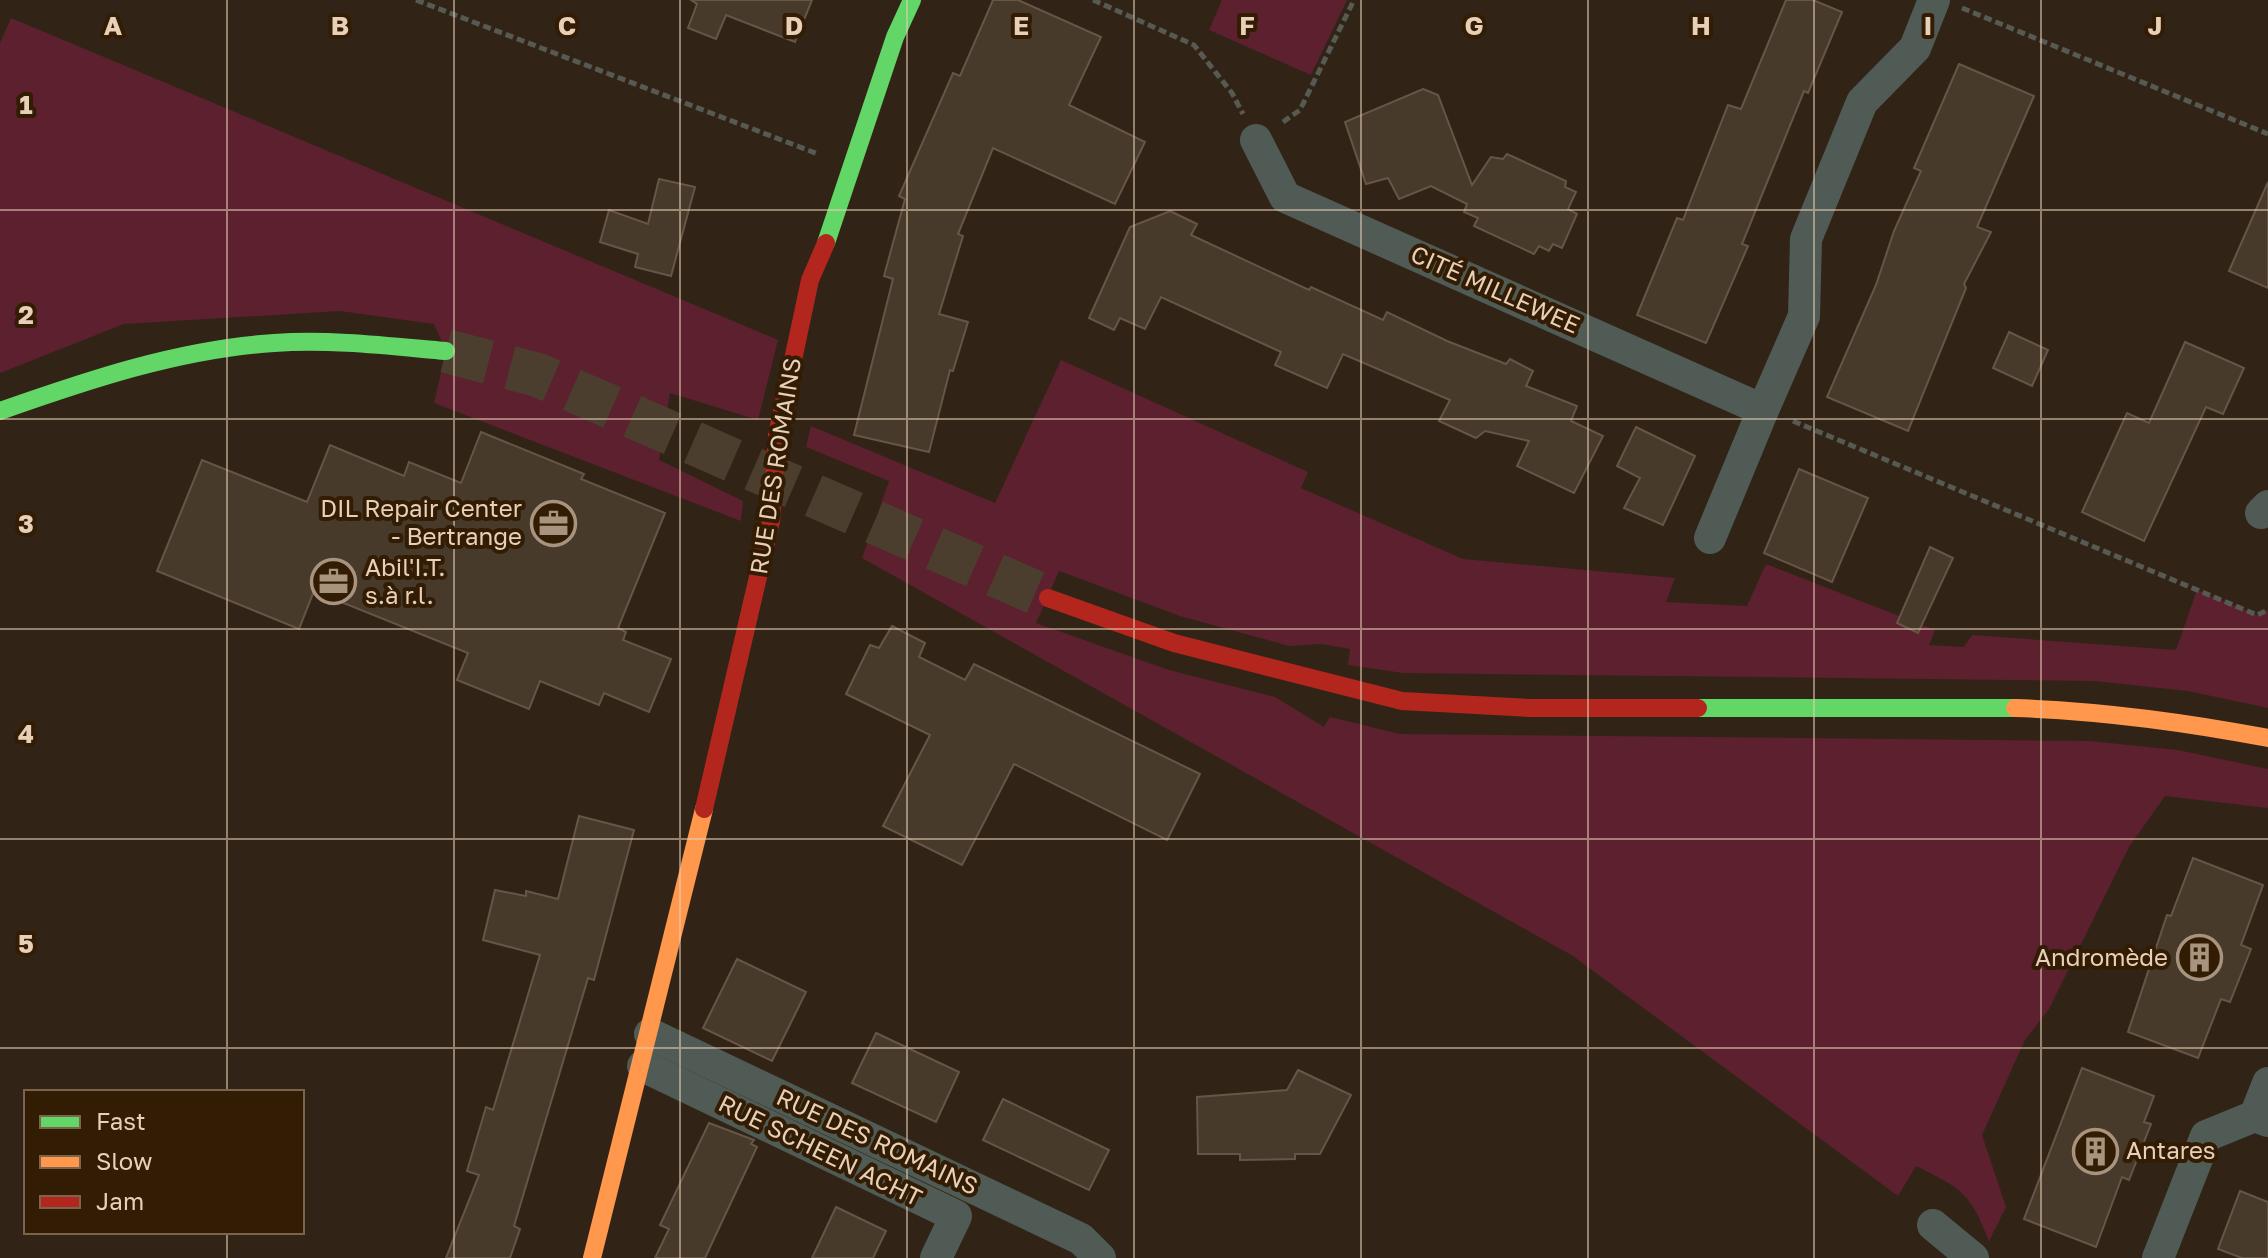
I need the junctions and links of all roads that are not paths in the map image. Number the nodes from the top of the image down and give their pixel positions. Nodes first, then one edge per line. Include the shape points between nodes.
1 (912, 0) edge
2 (1943, 2) edge
3 (1256, 140) road end
4 (446, 351) tunnel mouth
5 (1763, 410) junction
6 (0, 411) edge
7 (1710, 538) dead end
8 (1048, 598) tunnel mouth
9 (2268, 738) edge
10 (650, 1034) junction
11 (643, 1066) junction
12 (2268, 1083) edge
13 (2262, 1119) edge
14 (1933, 1225) dead end
15 (592, 1258) edge
16 (936, 1258) edge
17 (1100, 1258) edge
18 (1973, 1258) edge
19 (2158, 1258) edge

1 - 10 main road, RUE DES ROMAINS via 810,280 777,435 774,509
2 - 5 street via 1915,48 1862,102 1806,239 1804,316
3 - 5 street, CITÉ MILLEWEE via 1285,197
4 - 6 main road via 334,342 250,345 71,385
5 - 7 street
8 - 9 main road via 1174,643 1402,701 1530,708 1998,707 2091,711
10 - 11 main road, RUE DES ROMAINS
10 - 17 street, RUE DES ROMAINS via 1081,1239
11 - 15 main road, RUE DES ROMAINS
11 - 16 street, RUE SCHEEN ACHT via 956,1216
12 - 13 street
13 - 19 street via 2206,1136
14 - 18 street

